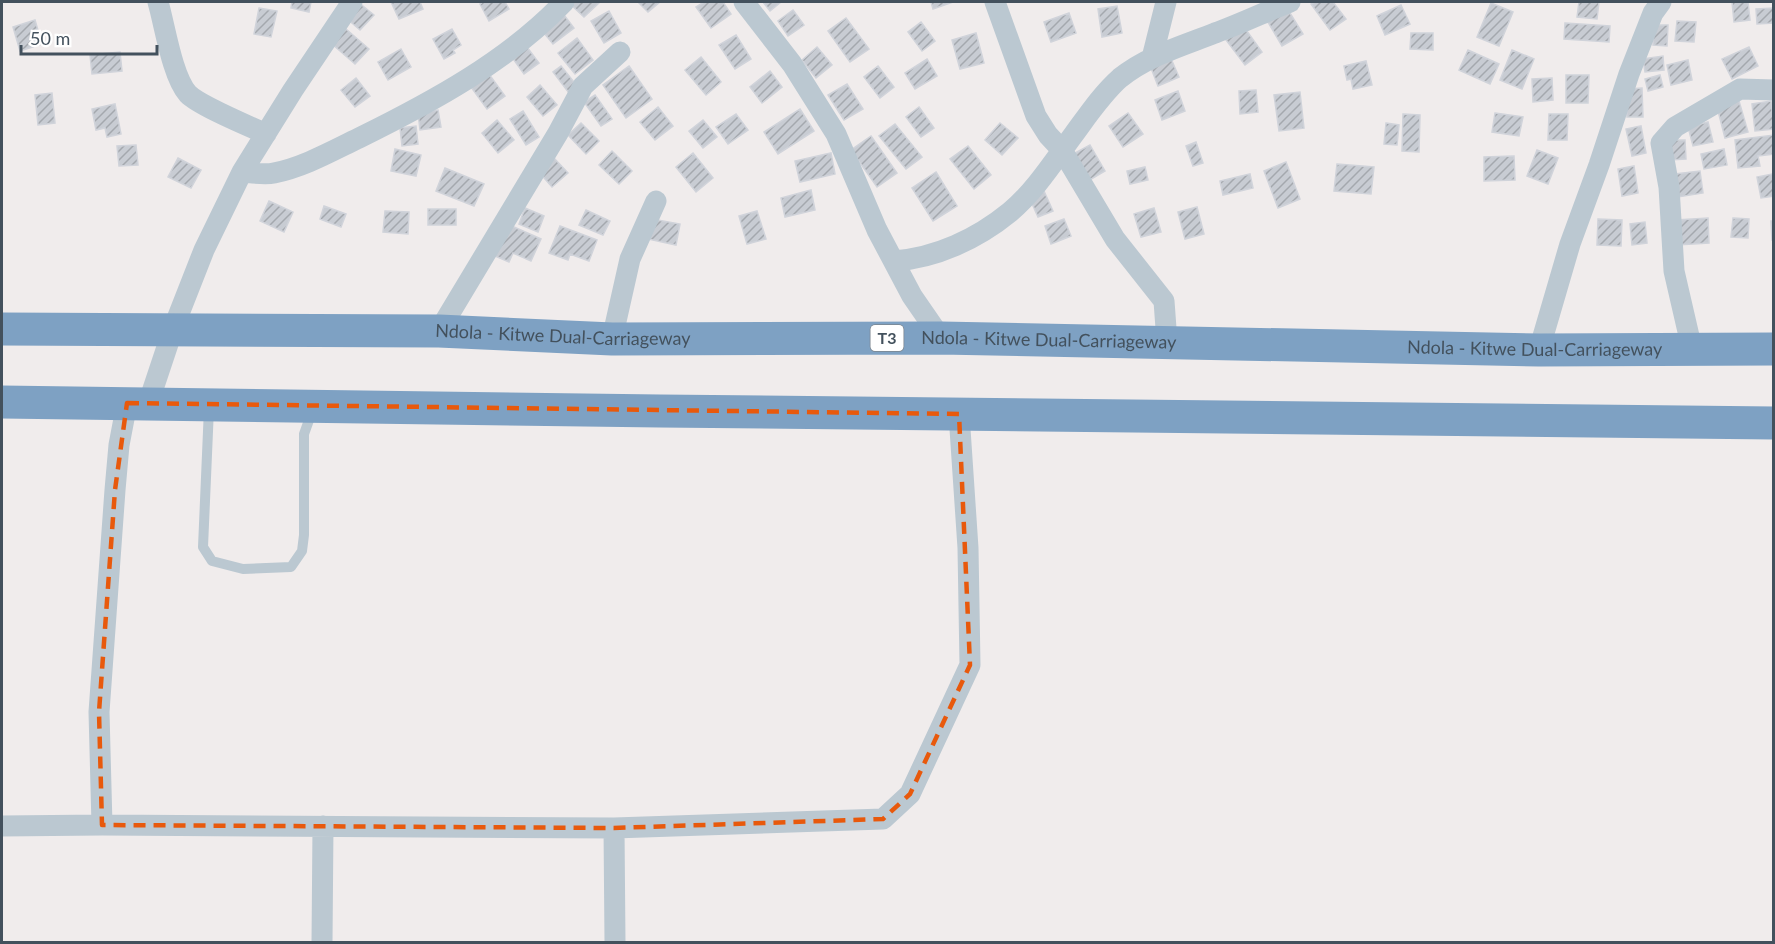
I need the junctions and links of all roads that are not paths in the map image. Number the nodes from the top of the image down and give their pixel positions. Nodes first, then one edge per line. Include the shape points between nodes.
1 (158, 2) edge
2 (352, 2) edge
3 (564, 2) edge
4 (744, 2) edge
5 (995, 2) edge
6 (1166, 2) edge
7 (1290, 2) edge
8 (1661, 2) edge
9 (620, 52) dead end
10 (1152, 58) junction
11 (1773, 90) edge
12 (266, 134) junction
13 (1062, 150) junction
14 (243, 172) junction
15 (656, 201) dead end
16 (894, 261) junction
17 (2, 329) edge
18 (173, 330) junction
19 (439, 331) junction
20 (941, 338) junction
21 (612, 339) junction
22 (1167, 342) junction
23 (1692, 349) junction
24 (1773, 349) edge
25 (1539, 350) junction
26 (2, 402) edge
27 (138, 404) junction
28 (209, 404) junction
29 (314, 406) junction
30 (959, 414) junction
31 (1773, 423) edge
32 (102, 825) junction
33 (2, 826) edge
34 (323, 826) junction
35 (614, 828) junction
36 (322, 942) edge
37 (615, 942) edge

1 - 12 street via 176,70 189,96
2 - 12 street
3 - 14 street via 533,32 490,63 397,120 294,168 272,174
4 - 16 street via 792,64 836,134
5 - 13 street via 1036,116
6 - 10 street
7 - 10 street
8 - 25 street via 1629,74 1570,244
9 - 19 street via 583,86
10 - 13 street via 1121,77 1105,93
11 - 23 street via 1740,89 1675,127 1661,143 1669,187 1674,271
12 - 14 street
13 - 16 street via 1010,212 978,234 945,250
13 - 22 street via 1115,239 1161,295 1166,308
14 - 18 street via 204,250
15 - 21 street via 630,259
16 - 20 street
17 - 18 highway, Ndola - Kitwe Dual-Carriageway / T3
18 - 19 highway, Ndola - Kitwe Dual-Carriageway / T3
18 - 27 street
19 - 21 highway, Ndola - Kitwe Dual-Carriageway / T3
20 - 21 highway, Ndola - Kitwe Dual-Carriageway / T3
20 - 22 highway, Ndola - Kitwe Dual-Carriageway / T3
22 - 25 highway, Ndola - Kitwe Dual-Carriageway / T3
23 - 24 highway, Ndola - Kitwe Dual-Carriageway / T3
23 - 25 highway, Ndola - Kitwe Dual-Carriageway / T3
26 - 27 highway
27 - 28 highway
27 - 32 street via 117,468 99,712
28 - 29 highway
28 - 29 lane via 204,548 212,561 243,569 291,567 302,551 304,434
29 - 30 highway
30 - 31 highway
30 - 35 street via 968,548 970,665 910,794 883,819
32 - 33 street
32 - 34 street
34 - 35 street
34 - 36 street
35 - 37 street

